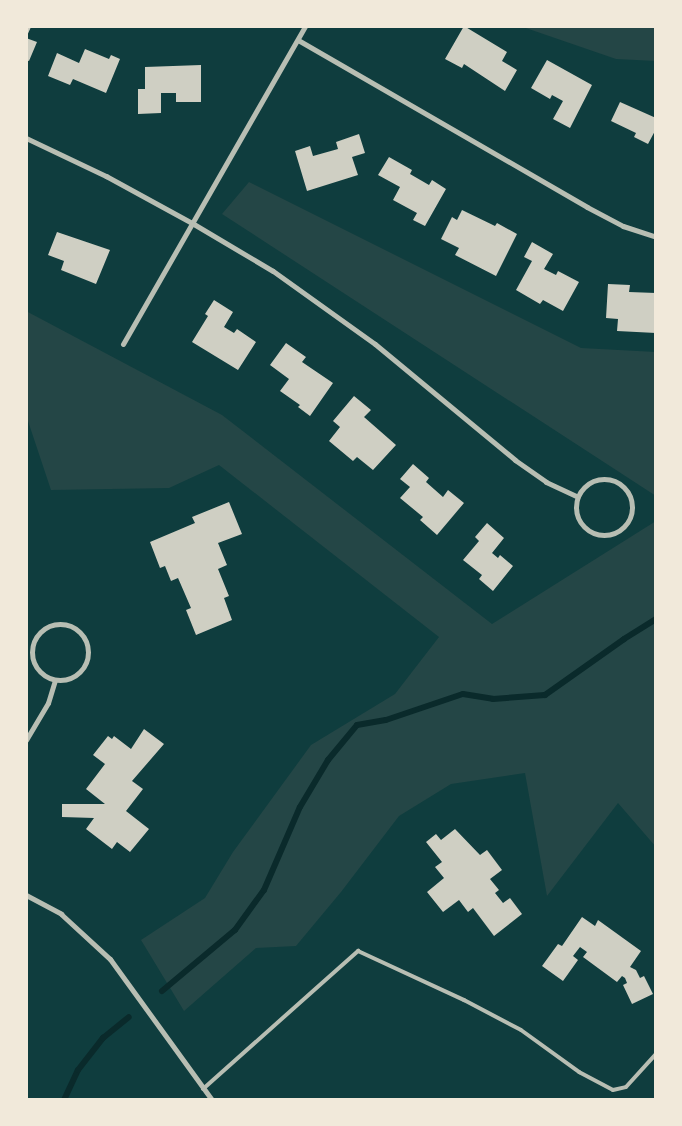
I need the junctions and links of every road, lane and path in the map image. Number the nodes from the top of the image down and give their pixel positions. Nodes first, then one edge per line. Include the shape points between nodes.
1 (306, 26) edge
2 (298, 40) junction
3 (26, 138) edge
4 (192, 222) junction
5 (656, 237) edge
6 (123, 344) dead end
7 (578, 497) junction
8 (55, 680) junction
9 (26, 740) edge
10 (26, 895) edge
11 (656, 1054) edge
12 (203, 1089) junction
13 (212, 1100) edge

1 - 2 street
2 - 4 street
2 - 5 street via 587,207 623,226
3 - 4 street
4 - 6 street
4 - 7 street via 320,304 375,344 516,460 546,482
7 - 7 street via 577,514 586,529 594,534 620,531 631,517 632,500 615,480 589,483
8 - 8 street via 74,676 86,661 86,642 74,628 64,624 46,628 33,643 34,662 46,676
8 - 9 street via 48,703
10 - 12 street via 62,914 110,959
11 - 12 lane via 626,1087 613,1090 579,1072 521,1030 358,951
12 - 13 street

